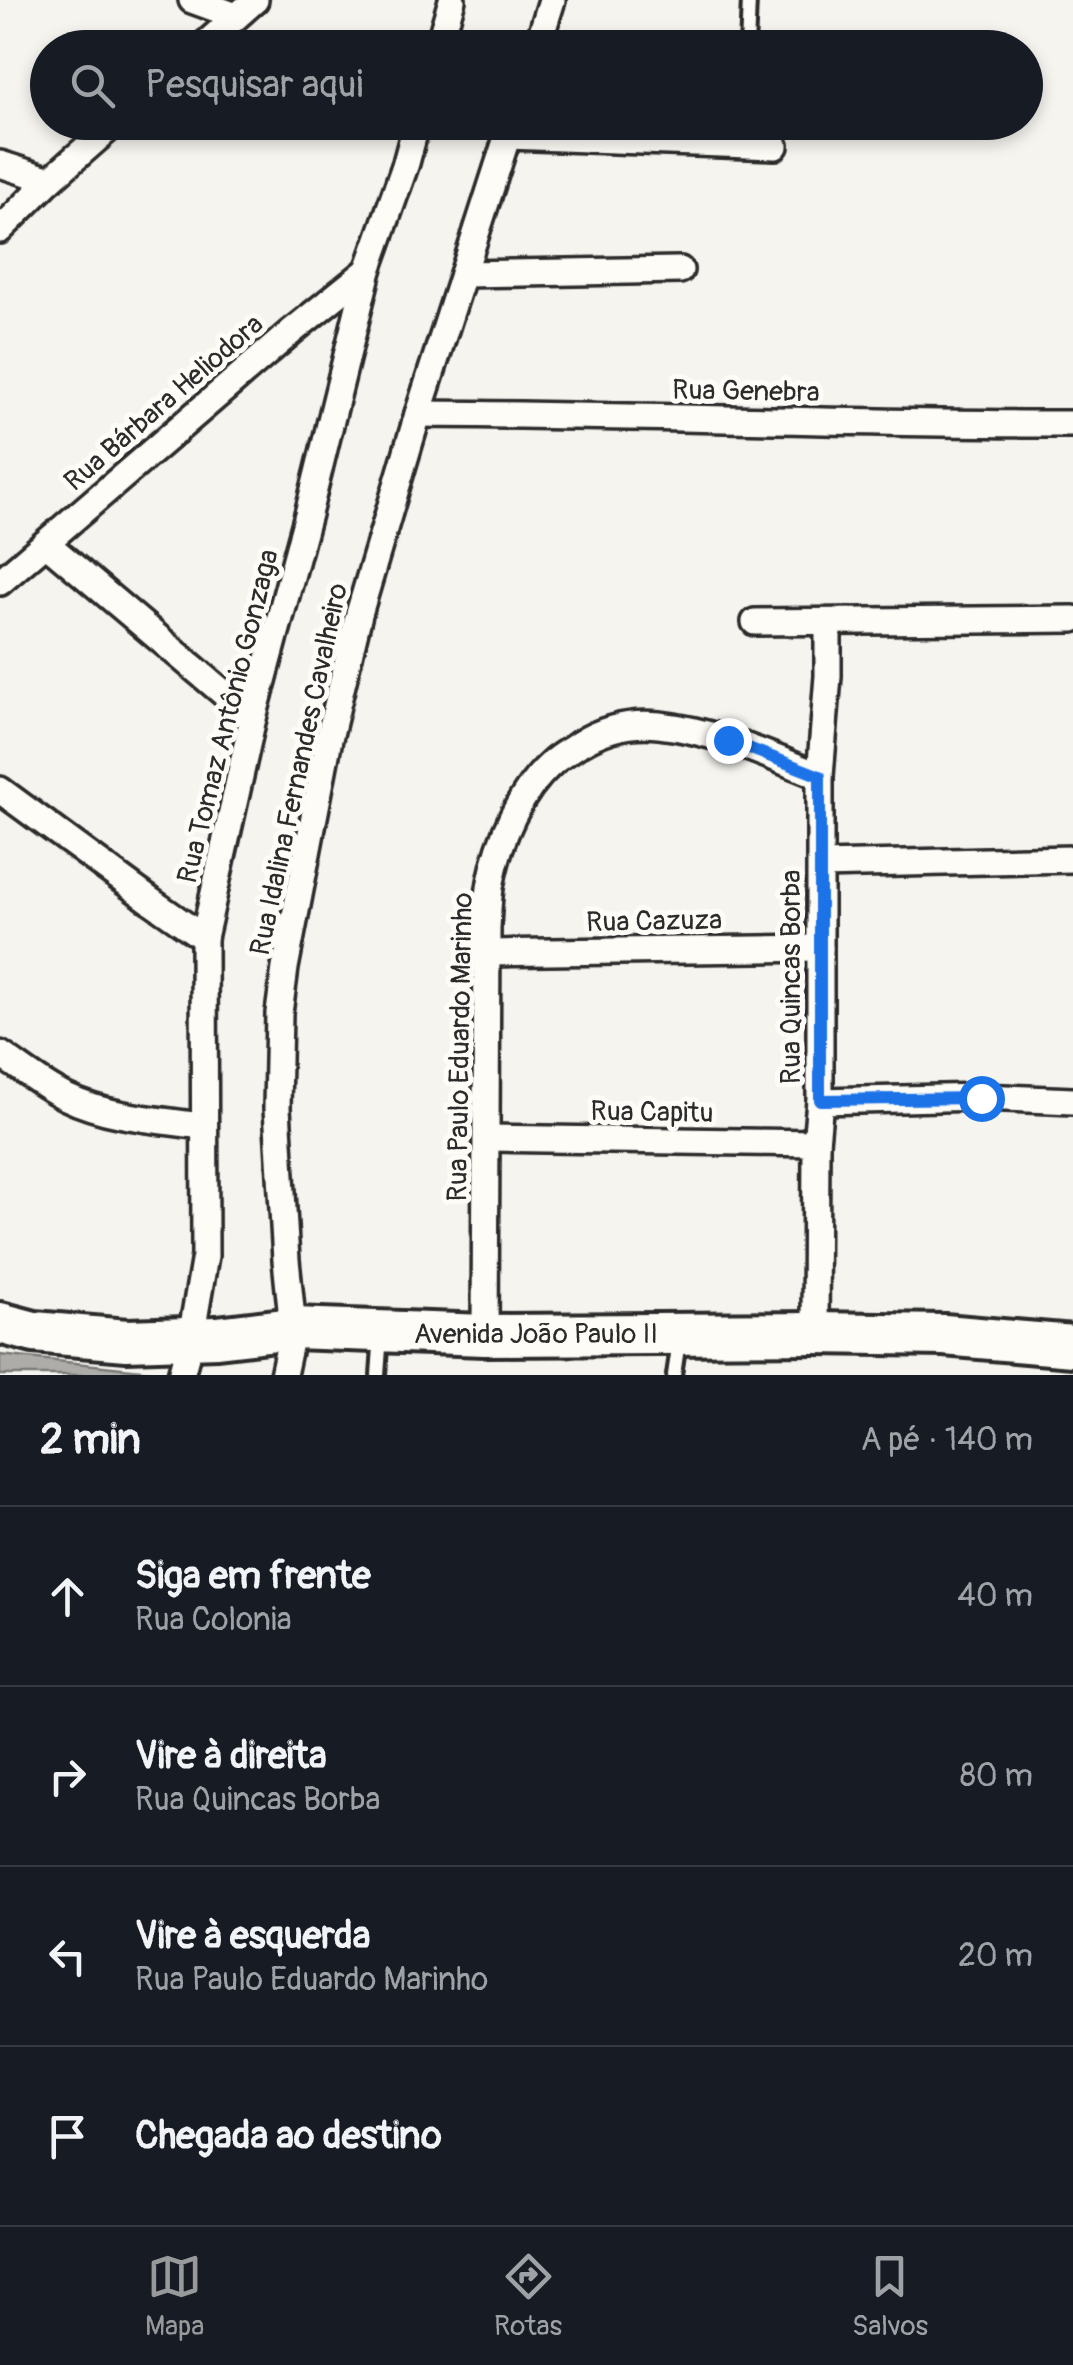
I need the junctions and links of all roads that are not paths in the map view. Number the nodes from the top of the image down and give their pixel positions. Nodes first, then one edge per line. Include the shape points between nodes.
1 (192, 0) edge
2 (452, 0) edge
3 (552, 0) edge
4 (749, 0) edge
5 (246, 8) edge
6 (221, 30) edge
7 (443, 30) edge
8 (543, 30) edge
9 (748, 30) edge
10 (96, 140) edge
11 (412, 140) edge
12 (506, 140) edge
13 (760, 140) edge
14 (776, 146) dead end
15 (0, 164) edge
16 (50, 180) junction
17 (0, 230) edge
18 (368, 270) junction
19 (680, 270) dead end
20 (462, 274) junction
21 (418, 414) junction
22 (1073, 424) edge
23 (46, 542) junction
24 (0, 582) edge
25 (1073, 619) edge
26 (756, 622) dead end
27 (828, 622) junction
28 (253, 718) junction
29 (820, 776) junction
30 (0, 790) edge
31 (1073, 859) edge
32 (821, 864) junction
33 (204, 938) junction
34 (820, 948) junction
35 (488, 953) junction
36 (0, 1054) edge
37 (820, 1100) junction
38 (1073, 1100) edge
39 (203, 1126) junction
40 (486, 1138) junction
41 (816, 1144) junction
42 (0, 1323) edge
43 (281, 1330) junction
44 (381, 1332) junction
45 (815, 1333) junction
46 (680, 1334) junction
47 (485, 1335) junction
48 (1073, 1346) edge
49 (196, 1350) edge
50 (283, 1375) edge
51 (378, 1375) edge
52 (674, 1375) edge

1 - 5 street
2 - 7 street
3 - 8 street
4 - 9 lane
5 - 6 street
10 - 16 street
11 - 18 street, Rua Tomaz Antônio Gonzaga
12 - 20 street, Rua Idalina Fernandes Cavalheiro
13 - 14 street
15 - 16 street
16 - 17 street
18 - 23 street, Rua Bárbara Heliodora
18 - 28 street, Rua Tomaz Antônio Gonzaga
19 - 20 street
20 - 21 street, Rua Idalina Fernandes Cavalheiro
21 - 22 street, Rua Genebra
21 - 43 street, Rua Idalina Fernandes Cavalheiro via 358,614 285,968 277,1108 286,1260
23 - 24 street, Rua Bárbara Heliodora
23 - 28 street
25 - 27 street
26 - 27 street
27 - 29 street, Rua Quincas Borba
28 - 33 street, Rua Tomaz Antônio Gonzaga
29 - 32 street, Rua Quincas Borba
29 - 35 street, Rua Paulo Eduardo Marinho via 686,729 628,725 591,737 554,760 531,785 507,832 490,885
30 - 33 street
31 - 32 street
32 - 34 street, Rua Quincas Borba
33 - 39 street, Rua Tomaz Antônio Gonzaga
34 - 35 street, Rua Cazuza
34 - 37 street, Rua Quincas Borba
35 - 40 street, Rua Paulo Eduardo Marinho
36 - 39 street via 66,1097
37 - 38 street
37 - 41 street, Rua Quincas Borba
39 - 49 street, Rua Tomaz Antônio Gonzaga via 205,1256
40 - 41 street, Rua Capitu
40 - 47 street, Rua Paulo Eduardo Marinho
41 - 45 street, Rua Quincas Borba
42 - 49 main road, Avenida João Paulo II
43 - 44 main road, Avenida João Paulo II
43 - 49 main road, Avenida João Paulo II
43 - 50 street, Rua Idalina Fernandes Cavalheiro
44 - 47 main road, Avenida João Paulo II
44 - 51 lane
45 - 46 main road, Avenida João Paulo II
45 - 48 main road, Avenida João Paulo II
46 - 47 main road, Avenida João Paulo II
46 - 52 lane

